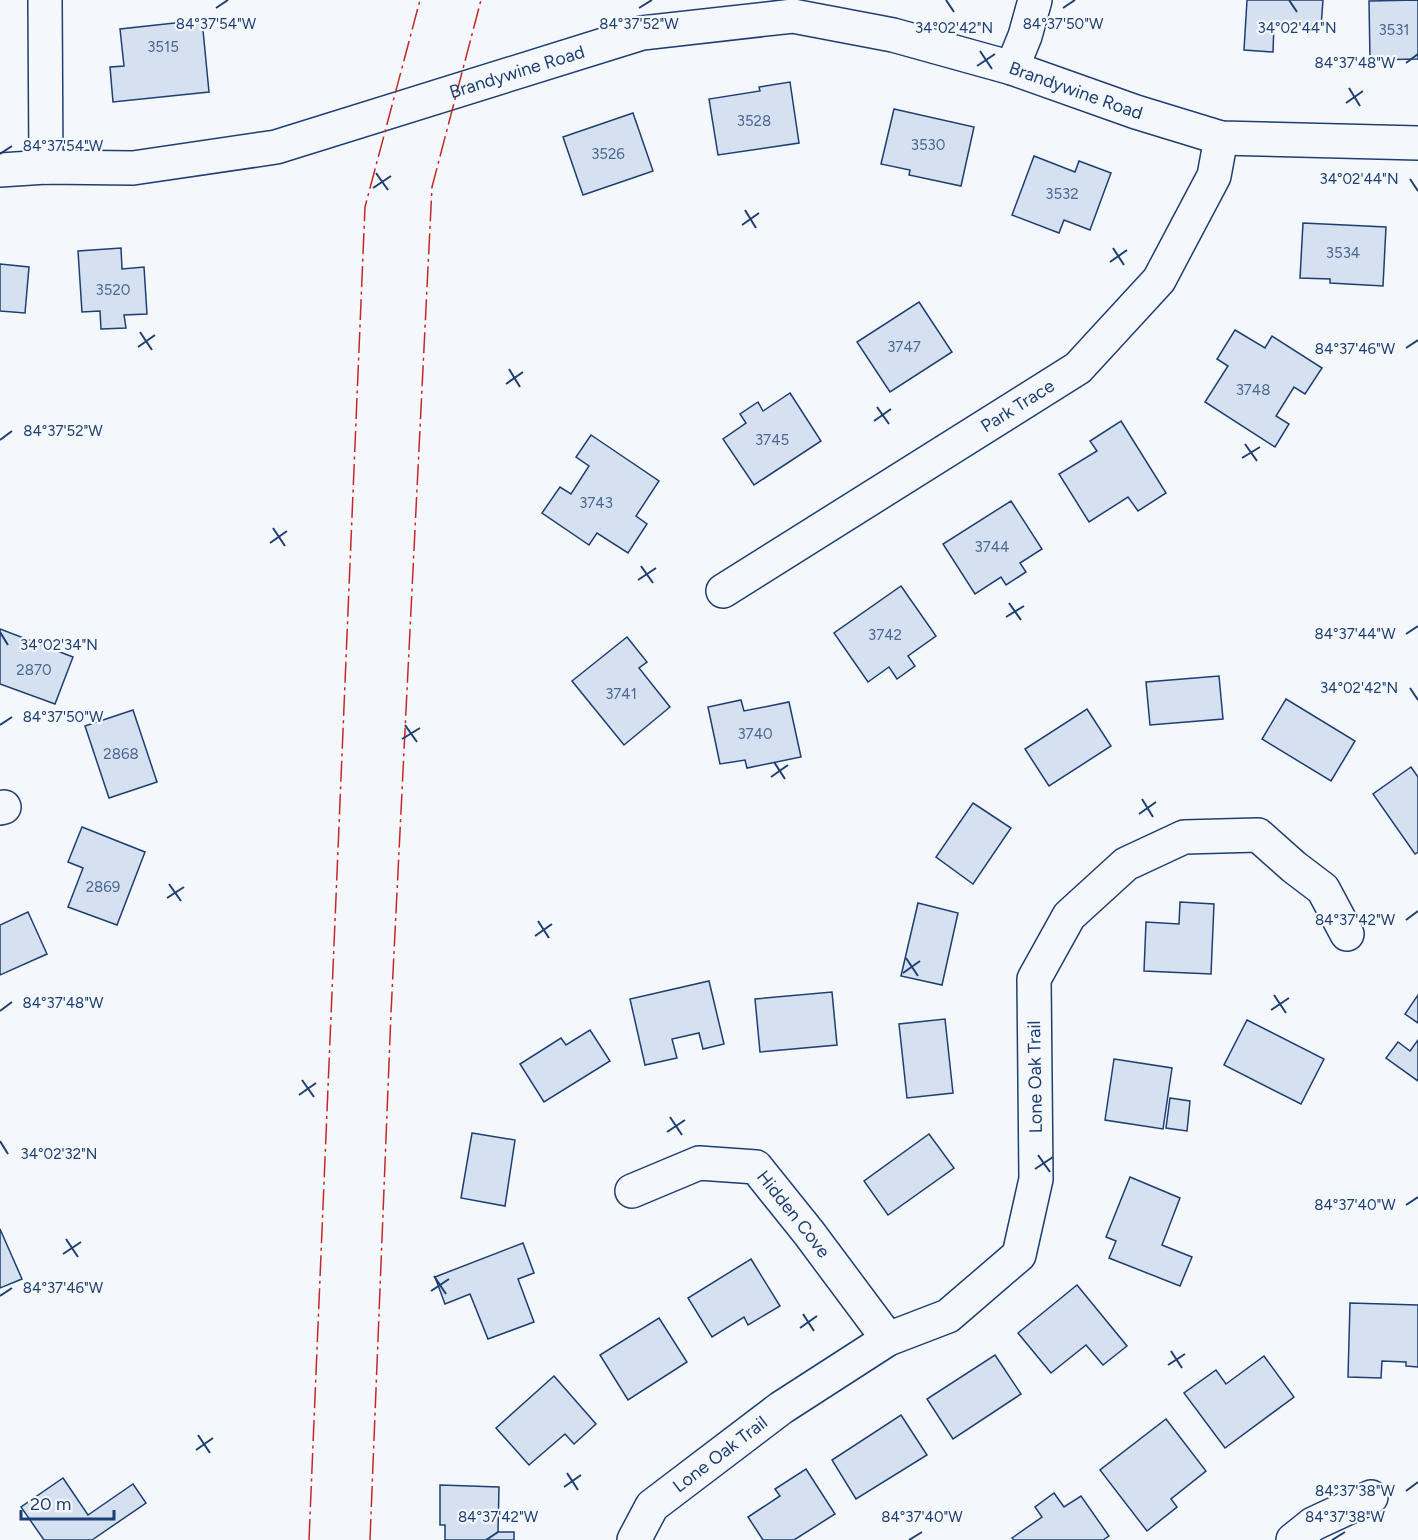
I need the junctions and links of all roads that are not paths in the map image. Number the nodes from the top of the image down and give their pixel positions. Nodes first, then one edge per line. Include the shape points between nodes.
1 (45, 0) edge
2 (1035, 0) edge
3 (1012, 68) junction
4 (1221, 138) junction
5 (1418, 143) edge
6 (46, 167) junction
7 (0, 170) edge
8 (723, 591) dead end
9 (1347, 934) dead end
10 (632, 1191) dead end
11 (888, 1340) junction
12 (1371, 1497) dead end
13 (634, 1540) edge
14 (1293, 1540) edge

1 - 6 street
2 - 3 street
3 - 4 street, Brandywine Road
3 - 6 street, Brandywine Road via 893,35 793,16 642,33 276,147 133,168
4 - 5 street, Brandywine Road
4 - 8 street, Park Trace via 1214,176 1159,280 1078,368
6 - 7 street, Brandywine Road
9 - 11 street, Lone Oak Trail via 1323,889 1258,835 1184,837 1126,864 1069,916 1034,979 1036,1179 1019,1255 948,1316
10 - 11 street, Hidden Cove via 699,1163 756,1167
11 - 13 street, Lone Oak Trail via 781,1408 652,1506
12 - 14 street via 1313,1524

